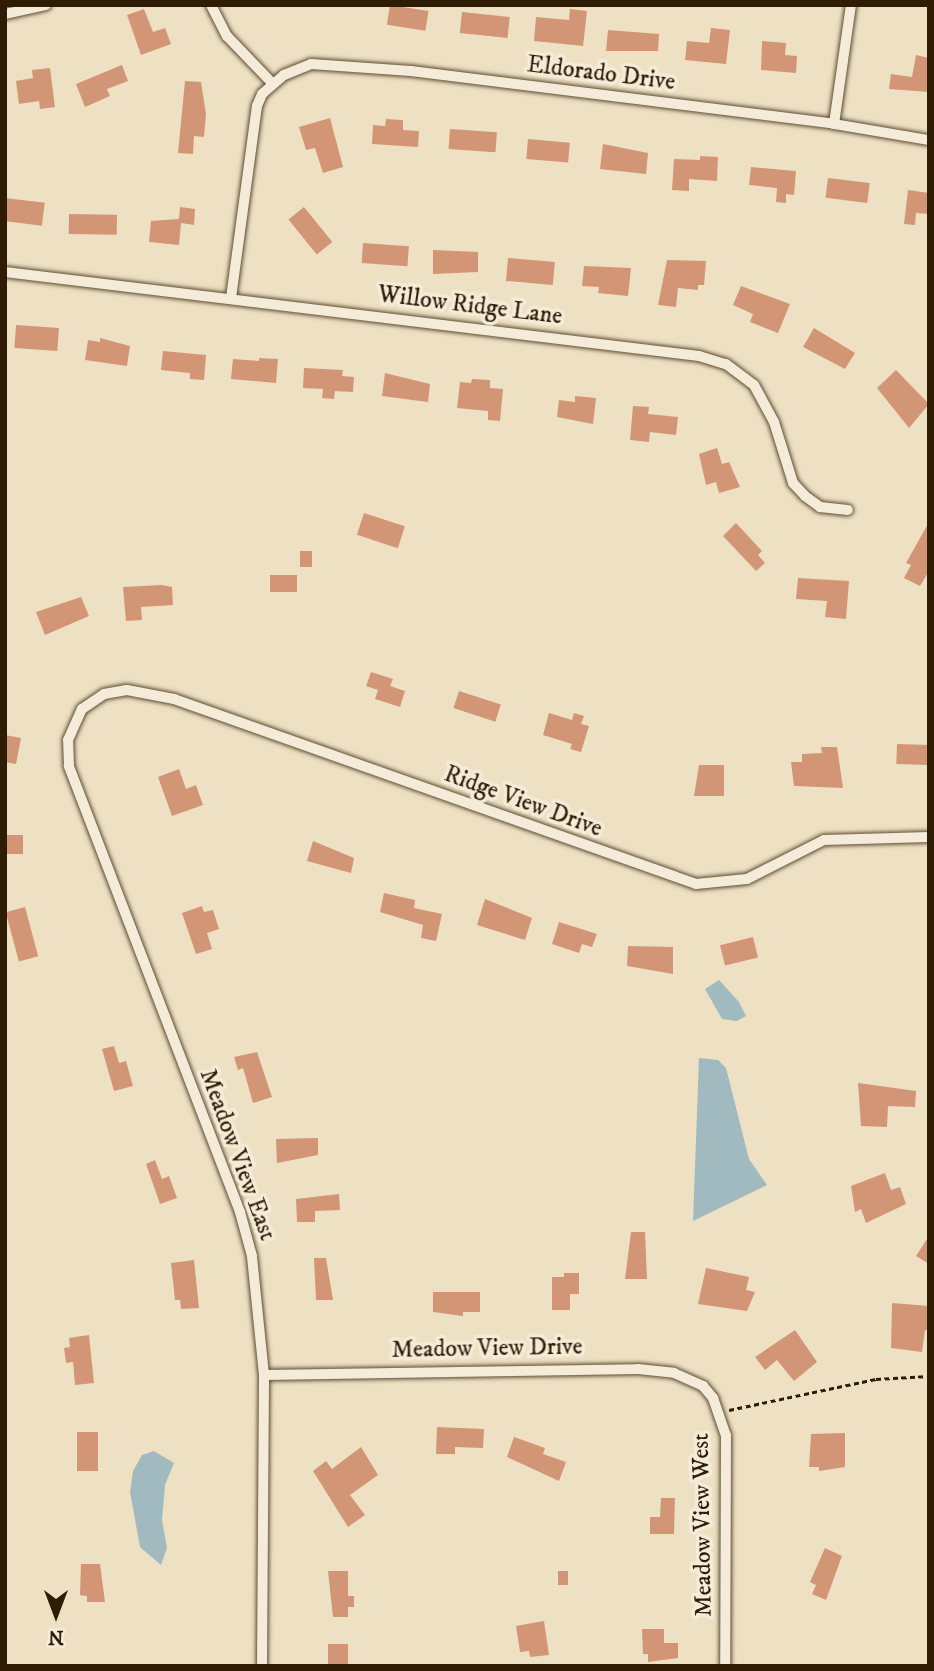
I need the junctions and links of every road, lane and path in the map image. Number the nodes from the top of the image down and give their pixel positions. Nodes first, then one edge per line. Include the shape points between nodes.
1 (46, 5) edge
2 (211, 5) edge
3 (851, 5) edge
4 (5, 14) edge
5 (273, 84) junction
6 (834, 124) junction
7 (929, 140) edge
8 (5, 272) edge
9 (231, 298) junction
10 (848, 510) dead end
11 (104, 694) joint
12 (929, 837) edge
13 (264, 1375) junction
14 (929, 1376) edge
15 (706, 1389) joint
16 (720, 1412) junction
17 (261, 1666) edge
18 (725, 1666) edge

1 - 4 street
2 - 5 street via 227,36
3 - 6 street
5 - 6 street, Eldorado Drive via 312,64 347,64
5 - 9 street via 257,106 250,133
6 - 7 street, Eldorado Drive
8 - 9 street, Willow Ridge Lane
9 - 10 street, Willow Ridge Lane via 673,351 726,365 754,385 767,404 793,483 820,507
11 - 12 street, Ridge View Drive via 127,690 174,699 696,884 747,878 824,840
11 - 13 street, Meadow View East via 82,709 71,727 69,766 240,1212 256,1281
13 - 15 street, Meadow View Drive via 638,1369 674,1373
13 - 17 street, Meadow View East
14 - 16 path via 877,1379
15 - 16 street, Meadow View West
16 - 18 street, Meadow View West via 726,1445

